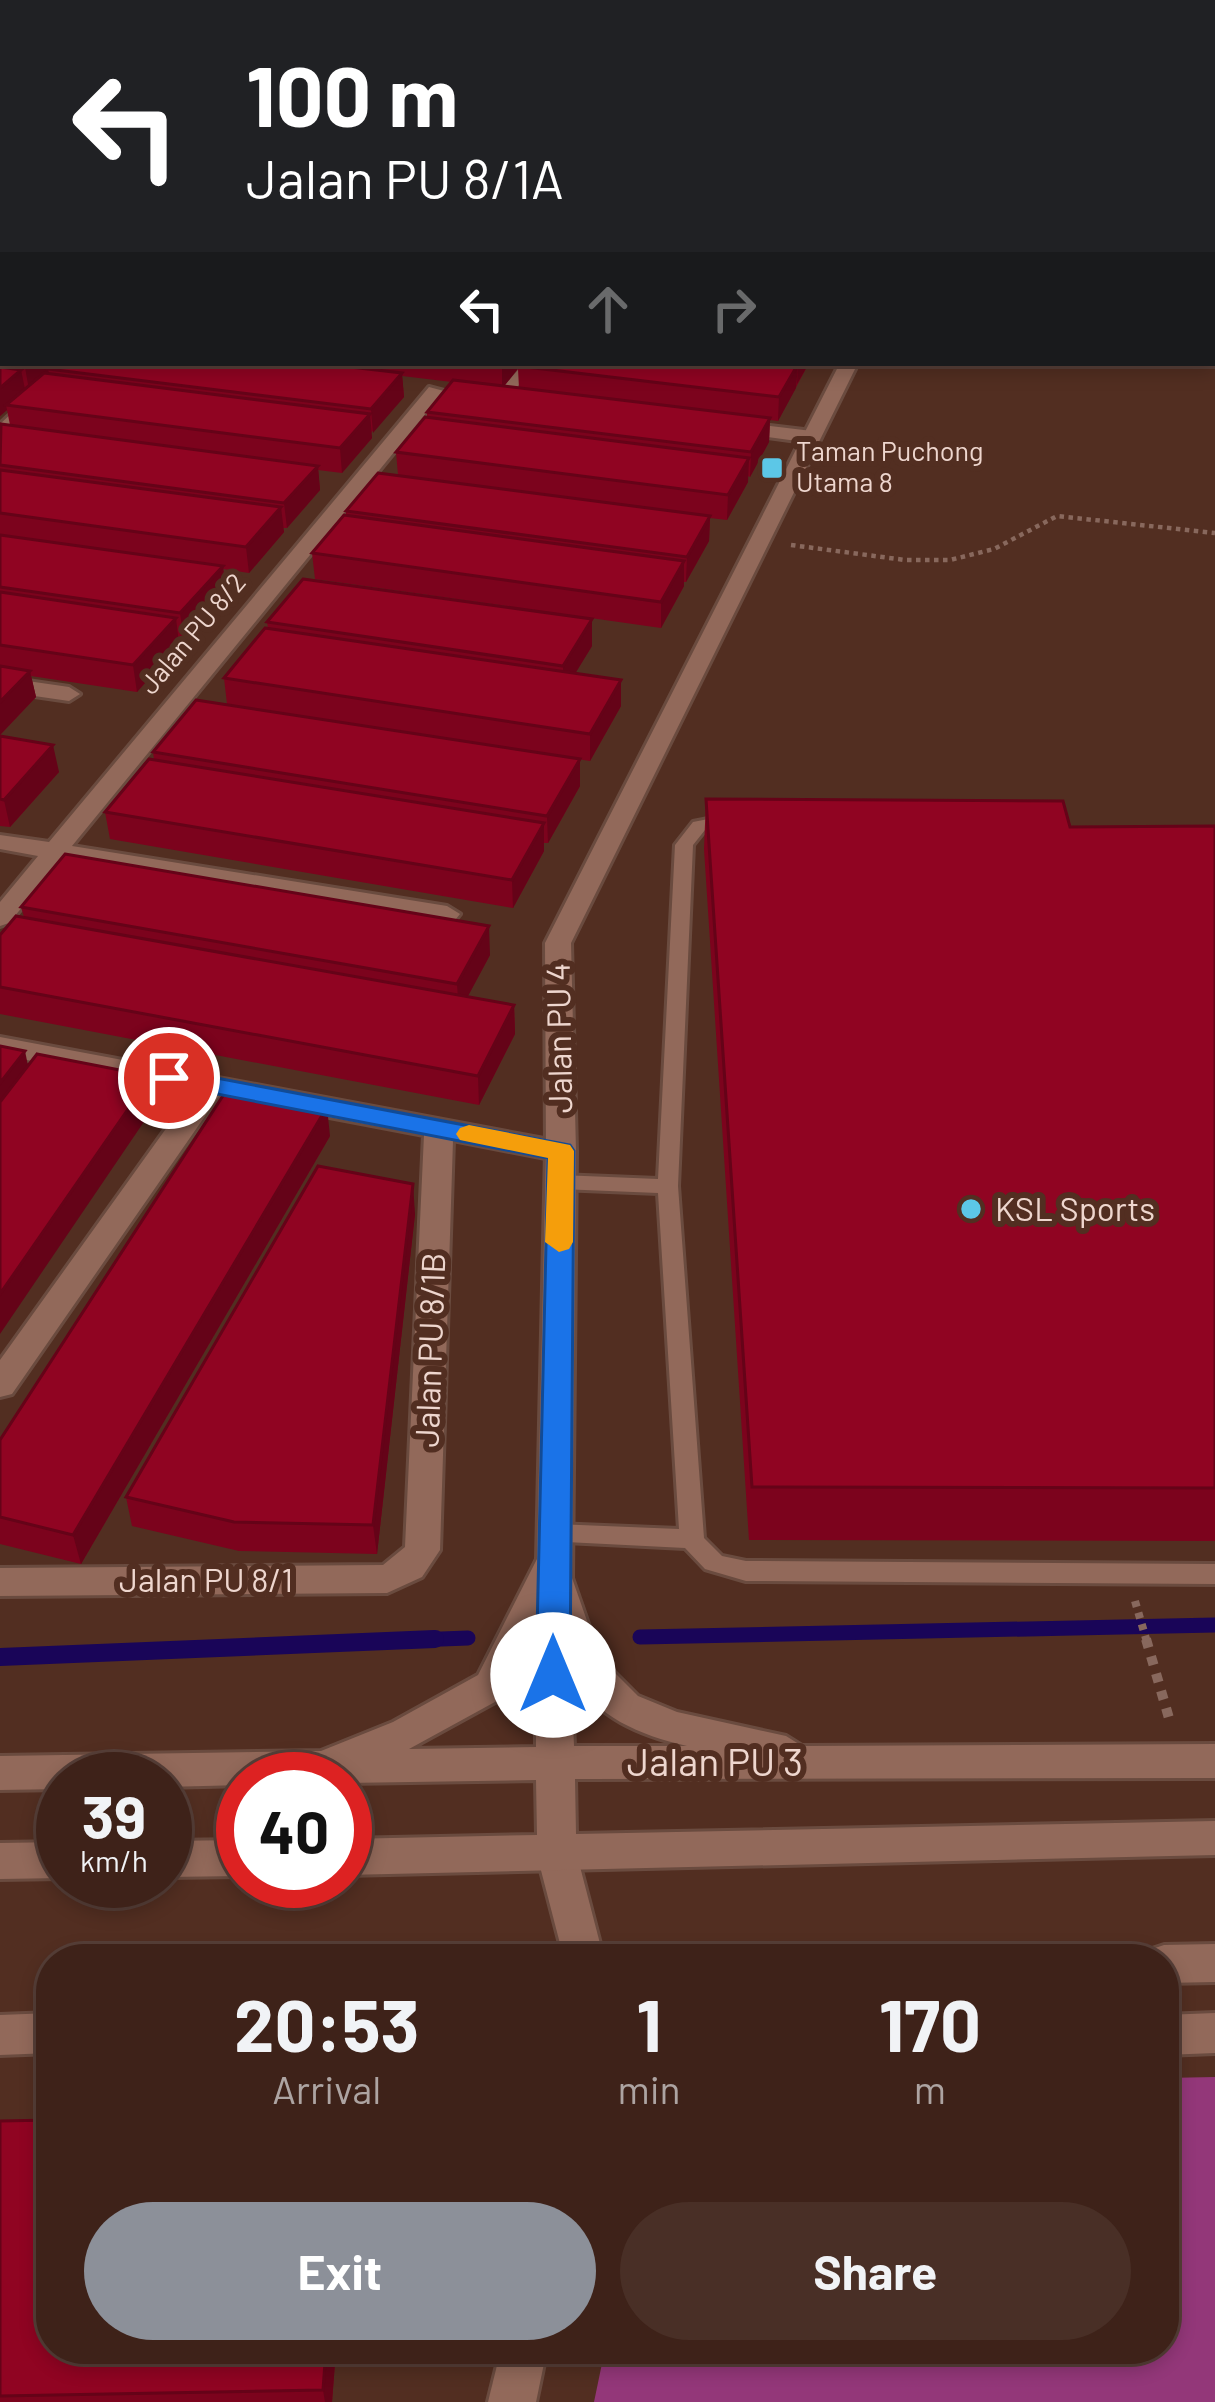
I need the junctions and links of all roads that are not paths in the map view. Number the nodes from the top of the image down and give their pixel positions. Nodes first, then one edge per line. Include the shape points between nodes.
1 (71, 366) edge
2 (528, 366) edge
3 (848, 366) edge
4 (434, 391) dead end
5 (478, 396) edge
6 (500, 399) junction
7 (523, 402) edge
8 (701, 424) edge
9 (0, 434) edge
10 (812, 437) junction
11 (22, 439) edge
12 (0, 684) edge
13 (69, 694) dead end
14 (759, 820) edge
15 (0, 842) edge
16 (51, 851) junction
17 (447, 914) edge
18 (0, 918) edge
19 (0, 1046) edge
20 (211, 1086) junction
21 (439, 1128) junction
22 (561, 1151) junction
23 (560, 1182) junction
24 (668, 1186) junction
25 (0, 1385) edge
26 (692, 1539) junction
27 (554, 1547) junction
28 (410, 1567) joint
29 (1215, 1574) edge
30 (0, 1582) edge
31 (356, 1752) edge
32 (1198, 1761) edge
33 (815, 1762) junction
34 (555, 1763) junction
35 (372, 1767) edge
36 (216, 1770) edge
37 (0, 1773) edge
38 (1215, 1838) edge
39 (557, 1855) junction
40 (372, 1857) edge
41 (36, 1860) edge
42 (0, 1861) edge
43 (580, 1944) edge
44 (1215, 1963) edge
45 (1179, 1964) edge
46 (1215, 2033) edge
47 (36, 2034) edge
48 (1179, 2034) edge
49 (0, 2035) edge
50 (521, 2364) edge
51 (512, 2402) edge

1 - 9 lane
2 - 6 lane
3 - 10 street, Jalan PU 4
4 - 16 street, Jalan PU 8/2 via 182,710
5 - 6 street
6 - 7 street
8 - 10 street
9 - 11 street
10 - 22 street, Jalan PU 4 via 558,943
12 - 13 street
14 - 24 lane via 717,820 684,844
15 - 16 street
16 - 17 street
16 - 18 street, Jalan PU 8/2
19 - 20 street
20 - 21 street
20 - 25 street
21 - 22 street
21 - 28 street, Jalan PU 8/1B via 422,1550
22 - 23 street, Jalan PU 4
23 - 24 lane
23 - 27 street, Jalan PU 4
24 - 26 lane
26 - 27 lane
26 - 29 lane via 702,1558 746,1571
27 - 31 street via 491,1686
27 - 33 street via 587,1670 615,1700 664,1725
27 - 34 street, Jalan PU 4
28 - 30 street, Jalan PU 8/1 via 387,1579
32 - 33 street, Jalan PU 3
33 - 34 street, Jalan PU 3
34 - 35 street, Jalan PU 3
34 - 39 street, Jalan PU 4
36 - 37 street, Jalan PU 3
38 - 39 street
39 - 40 street
39 - 43 street, Jalan PU 4
41 - 42 street
44 - 45 street
46 - 48 street
47 - 49 street
50 - 51 street

